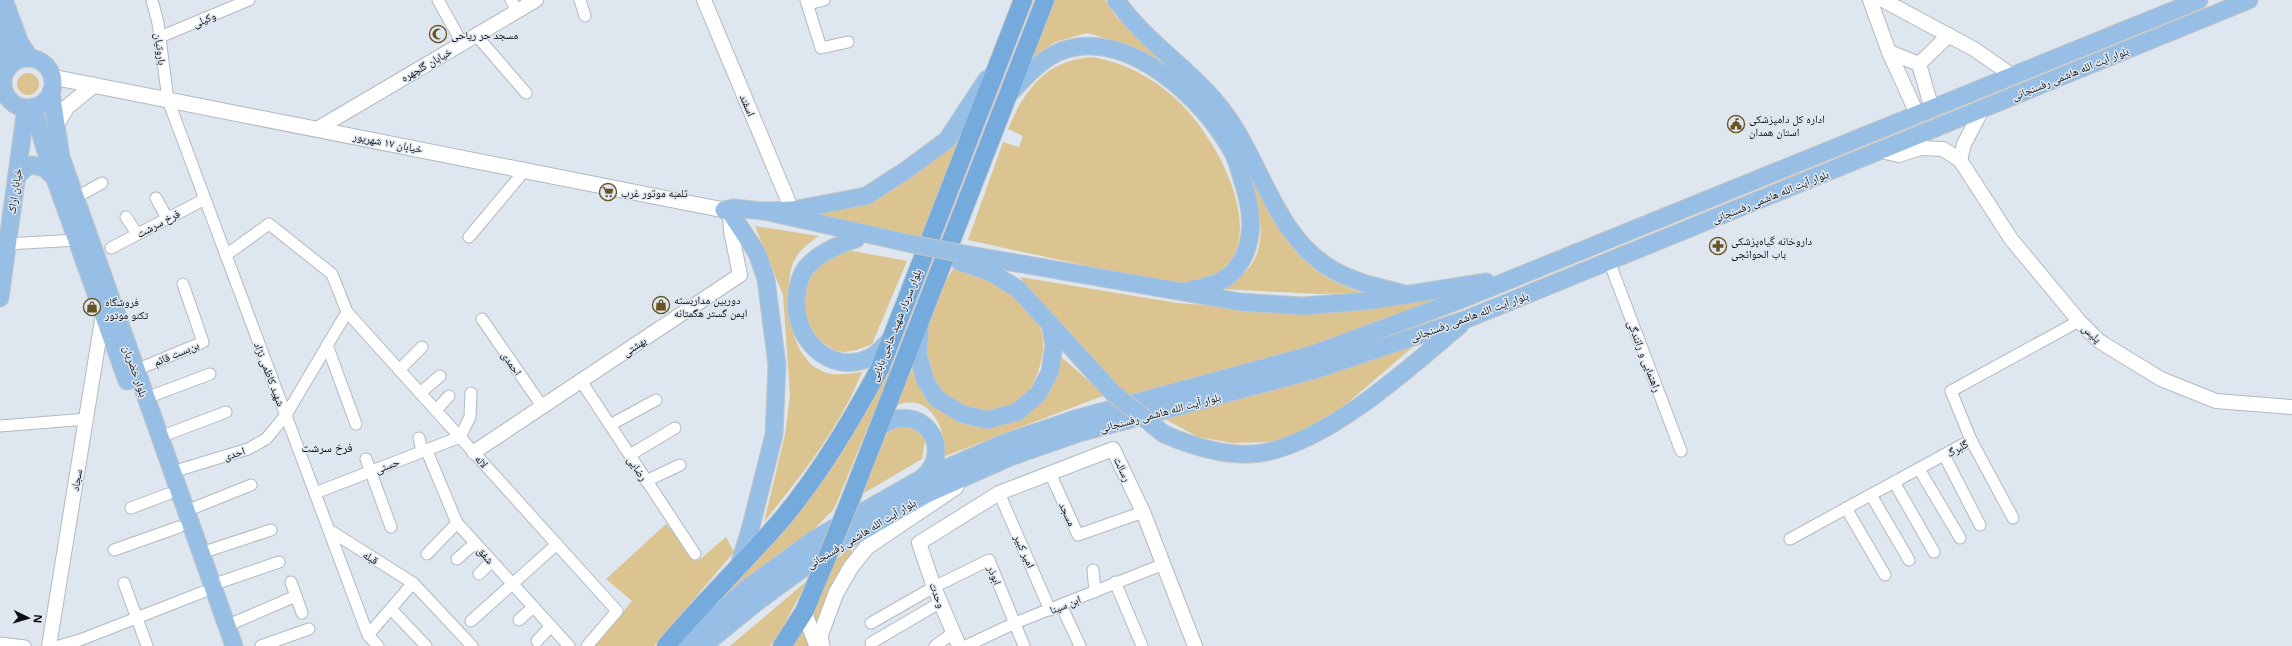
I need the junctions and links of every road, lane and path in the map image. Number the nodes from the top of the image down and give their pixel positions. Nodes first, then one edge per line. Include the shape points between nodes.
1 (4, 0) edge
2 (152, 0) edge
3 (249, 0) edge
4 (438, 0) edge
5 (536, 0) edge
6 (580, 0) edge
7 (704, 0) edge
8 (824, 0) edge
9 (1045, 0) edge
10 (1116, 0) edge
11 (1870, 0) edge
12 (1883, 0) edge
13 (2199, 0) edge
14 (2249, 0) edge
15 (807, 2) edge
16 (1018, 2) edge
17 (2176, 5) edge
18 (514, 6) edge
19 (585, 16) dead end
20 (0, 25) edge
21 (476, 35) junction
22 (1949, 35) junction
23 (160, 37) junction
24 (848, 42) dead end
25 (462, 43) junction
26 (1889, 52) junction
27 (1001, 55) junction
28 (30, 58) junction
29 (1919, 64) junction
30 (5, 71) edge
31 (2013, 76) junction
32 (51, 85) junction
33 (94, 85) junction
34 (526, 93) dead end
35 (1008, 96) junction
36 (168, 100) junction
37 (30, 107) junction
38 (1983, 108) junction
39 (1925, 113) junction
40 (56, 125) junction
41 (317, 129) junction
42 (1932, 129) junction
43 (1880, 151) junction
44 (1960, 160) junction
45 (526, 169) junction
46 (16, 178) junction
47 (55, 178) junction
48 (102, 183) dead end
49 (75, 198) junction
50 (156, 198) dead end
51 (205, 199) junction
52 (792, 210) junction
53 (727, 211) junction
54 (764, 211) junction
55 (126, 217) dead end
56 (167, 218) junction
57 (137, 234) junction
58 (469, 237) dead end
59 (77, 240) junction
60 (856, 240) junction
61 (1601, 243) junction
62 (7, 244) junction
63 (111, 248) dead end
64 (911, 248) junction
65 (226, 255) junction
66 (957, 257) junction
67 (1609, 261) junction
68 (1520, 276) junction
69 (183, 284) dead end
70 (1181, 293) junction
71 (1407, 295) junction
72 (0, 298) edge
73 (347, 312) junction
74 (103, 314) junction
75 (921, 318) junction
76 (482, 319) dead end
77 (1467, 319) junction
78 (2079, 321) junction
79 (1050, 323) junction
80 (891, 339) junction
81 (327, 345) junction
82 (422, 347) dead end
83 (136, 370) junction
84 (399, 370) junction
85 (210, 374) dead end
86 (440, 376) dead end
87 (581, 381) junction
88 (420, 393) junction
89 (471, 393) dead end
90 (449, 396) dead end
91 (146, 398) junction
92 (656, 400) dead end
93 (542, 406) junction
94 (2292, 407) edge
95 (436, 410) junction
96 (226, 412) dead end
97 (286, 415) junction
98 (87, 418) junction
99 (356, 424) dead end
100 (610, 425) junction
101 (0, 426) edge
102 (879, 427) junction
103 (675, 428) dead end
104 (160, 437) junction
105 (460, 437) junction
106 (419, 438) dead end
107 (1971, 440) junction
108 (424, 450) junction
109 (1681, 451) dead end
110 (474, 452) junction
111 (630, 455) junction
112 (1944, 455) junction
113 (366, 459) dead end
114 (680, 465) dead end
115 (983, 469) junction
116 (1919, 469) junction
117 (172, 472) junction
118 (370, 472) junction
119 (1050, 473) junction
120 (919, 480) junction
121 (646, 481) junction
122 (1894, 482) junction
123 (251, 485) dead end
124 (315, 493) junction
125 (999, 493) junction
126 (168, 494) junction
127 (1871, 495) junction
128 (131, 508) dead end
129 (1846, 508) junction
130 (186, 510) junction
131 (1143, 512) junction
132 (2013, 518) dead end
133 (457, 523) junction
134 (1980, 525) dead end
135 (180, 527) junction
136 (390, 527) dead end
137 (271, 530) dead end
138 (329, 530) junction
139 (1960, 538) dead end
140 (1790, 539) dead end
141 (475, 543) junction
142 (919, 543) joint
143 (557, 544) junction
144 (114, 550) dead end
145 (1934, 552) dead end
146 (201, 553) junction
147 (427, 554) dead end
148 (695, 554) dead end
149 (457, 559) dead end
150 (1909, 560) dead end
151 (279, 562) dead end
152 (492, 562) junction
153 (1164, 564) junction
154 (739, 565) junction
155 (1093, 570) dead end
156 (479, 574) dead end
157 (1886, 574) dead end
158 (291, 582) dead end
159 (1115, 582) junction
160 (124, 583) dead end
161 (413, 583) junction
162 (513, 585) junction
163 (934, 586) junction
164 (207, 589) junction
165 (1095, 592) junction
166 (296, 596) junction
167 (940, 602) junction
168 (1061, 605) junction
169 (533, 607) junction
170 (392, 610) junction
171 (1050, 610) junction
172 (804, 612) junction
173 (302, 613) dead end
174 (137, 618) junction
175 (519, 620) dead end
176 (471, 621) dead end
177 (871, 623) dead end
178 (1015, 623) junction
179 (226, 626) junction
180 (551, 626) junction
181 (308, 629) dead end
182 (953, 633) junction
183 (368, 635) junction
184 (537, 641) dead end
185 (0, 643) edge
186 (81, 643) edge
187 (872, 643) dead end
188 (25, 646) edge
189 (49, 646) edge
190 (59, 646) edge
191 (147, 646) edge
192 (222, 646) edge
193 (234, 646) edge
194 (261, 646) edge
195 (378, 646) edge
196 (426, 646) edge
197 (472, 646) edge
198 (569, 646) edge
199 (587, 646) edge
200 (666, 646) edge
201 (682, 646) edge
202 (703, 646) edge
203 (782, 646) edge
204 (817, 646) edge
205 (822, 646) edge
206 (935, 646) edge
207 (959, 646) edge
208 (966, 646) edge
209 (1024, 646) edge
210 (1080, 646) edge
211 (1142, 646) edge
212 (1195, 646) edge

1 - 28 main road via 20,43
2 - 23 street, باروتیان
3 - 23 street, وکیلی
4 - 25 street
5 - 18 street, خیابان گلچهره
6 - 19 street
7 - 52 street, اسفند
8 - 15 street
9 - 35 highway, بلوار سردار شهید حاجی بابایی
10 - 71 main road via 1129,18 1194,78 1224,112 1243,142 1286,224 1307,249 1332,270 1358,282
11 - 26 street
12 - 22 street
13 - 17 main road, بلوار آیت الله هاشمی رفسنجانی
14 - 38 main road, بلوار آیت الله هاشمی رفسنجانی
15 - 24 street via 821,48
16 - 27 highway, بلوار سردار شهید حاجی بابایی
17 - 31 main road, بلوار آیت الله هاشمی رفسنجانی
18 - 21 street, خیابان گلچهره
20 - 30 main road via 8,48
21 - 25 street, خیابان گلچهره
21 - 34 street
22 - 29 street
22 - 31 street
23 - 36 street, باروتیان
25 - 41 street, خیابان گلچهره
26 - 29 street
26 - 39 street
27 - 52 main road via 947,140 866,196
27 - 80 highway, بلوار سردار شهید حاجی بابایی
28 - 30 main road via 15,62
28 - 32 main road via 44,64
29 - 39 street
30 - 37 main road via 3,81 7,96 12,102
31 - 39 main road, بلوار آیت الله هاشمی رفسنجانی
32 - 33 main road, خیابان ۱۷ شهریور
32 - 37 main road via 46,99
32 - 40 main road, بلوار خضریان
33 - 36 main road, خیابان ۱۷ شهریور
33 - 40 main road via 67,106
35 - 70 main road via 1040,62 1062,51 1090,46 1117,51 1150,66 1180,87 1208,114 1233,152 1247,195 1252,229 1247,250 1234,272 1218,282
35 - 75 highway, بلوار سردار شهید حاجی بابایی
36 - 41 main road, خیابان ۱۷ شهریور
36 - 51 street, شهید کاظمی نژاد
37 - 46 main road, خیابان اراک
37 - 47 main road, بلوار خضریان
38 - 42 main road, بلوار آیت الله هاشمی رفسنجانی
38 - 44 street via 1964,144
39 - 42 main road
39 - 61 main road, بلوار آیت الله هاشمی رفسنجانی
40 - 49 main road, بلوار خضریان via 60,157
41 - 45 main road, خیابان ۱۷ شهریور
42 - 43 main road, بلوار آیت الله هاشمی رفسنجانی
43 - 44 street, پلیس via 1899,155 1926,147 1942,149
43 - 67 main road, بلوار آیت الله هاشمی رفسنجانی
44 - 78 street, پلیس via 2011,239
45 - 53 main road, خیابان ۱۷ شهریور
45 - 58 street
46 - 47 main road via 25,168 32,165 44,168
46 - 62 main road, خیابان اراک
47 - 59 main road, بلوار خضریان
48 - 49 street
49 - 83 main road, بلوار خضریان
50 - 56 street
51 - 56 street, فرخ سرشت
51 - 65 street, شهید کاظمی نژاد
52 - 54 main road
53 - 54 main road via 733,208
53 - 60 main road
53 - 87 street, بهشتی via 740,275
53 - 154 main road via 757,253 766,279 778,365 774,435
54 - 64 main road
55 - 57 street
56 - 57 street, فرخ سرشت
57 - 63 street, فرخ سرشت
59 - 62 street
59 - 74 main road, بلوار خضریان
60 - 64 main road
60 - 80 main road via 835,246 805,269 798,284 795,313 808,344 822,354 846,361 870,357
61 - 67 main road
61 - 68 main road, بلوار آیت الله هاشمی رفسنجانی
62 - 72 main road, خیابان اراک
64 - 66 main road, bridge
65 - 73 street via 269,224 332,274
65 - 97 street, شهید کاظمی نژاد
66 - 70 main road
66 - 79 main road via 990,272 1018,289
67 - 77 main road, بلوار آیت الله هاشمی رفسنجانی
67 - 109 street, راهنمایی و رانندگی
68 - 71 main road
68 - 120 main road, بلوار آیت الله هاشمی رفسنجانی via 1311,355 1068,421 1004,443
69 - 83 street, بن‌بست قائم via 203,342
70 - 71 main road via 1240,302 1303,306
73 - 81 street, احدی
73 - 84 street, لاله
74 - 98 street, سجاد
74 - 126 main road, بلوار خضریان
75 - 79 main road via 918,353 925,380 936,398 962,414 987,420 1017,412 1038,394 1050,372 1054,345
75 - 102 highway, بلوار سردار شهید حاجی بابایی
76 - 93 street, احمدی
77 - 79 main road, bridge via 1415,363 1340,419 1300,442 1266,452 1223,452 1190,445 1164,434 1112,392
77 - 115 main road, بلوار آیت الله هاشمی رفسنجانی via 1318,369 1079,433
78 - 94 street, پلیس via 2099,341 2161,378 2216,401
78 - 107 street, گلبرگ via 1951,391
80 - 154 highway, بلوار سردار شهید حاجی بابایی via 880,368 862,402 819,471 783,518
81 - 97 street, احدی
81 - 99 street
82 - 84 street
83 - 91 main road, بلوار خضریان
84 - 88 street, لاله
85 - 91 street
86 - 88 street
87 - 93 street, بهشتی
87 - 100 street, رضایی
88 - 95 street, لاله
89 - 105 street via 470,417
90 - 95 street
91 - 104 main road, بلوار خضریان
92 - 100 street
93 - 110 street, بهشتی
95 - 105 street, لاله
96 - 104 street
97 - 117 street, احدی via 266,438 248,449
97 - 124 street, شهید کاظمی نژاد
98 - 101 street
98 - 189 street, سجاد
100 - 111 street, رضایی
102 - 120 main road via 888,420 899,417 921,422 930,430 935,440 935,458 928,473
102 - 172 highway, بلوار سردار شهید حاجی بابایی, bridge
103 - 111 street
104 - 117 main road, بلوار خضریان
105 - 108 street, حسنی
105 - 110 street, لاله
106 - 108 street, شفق
107 - 112 street, گلبرگ
107 - 132 street
108 - 118 street, حسنی
108 - 133 street, شفق
110 - 143 street, لاله
111 - 121 street, رضایی
112 - 116 street, گلبرگ
112 - 134 street
113 - 118 street
114 - 121 street
115 - 202 main road, بلوار آیت الله هاشمی رفسنجانی via 927,494 821,555
115 - 205 main road via 867,548 851,567 836,594 822,630
116 - 122 street, گلبرگ
116 - 139 street
117 - 130 main road, بلوار خضریان
118 - 124 street, حسنی
118 - 136 street
119 - 125 street, رسالت
119 - 131 street, مسجد via 1078,535
119 - 131 street, رسالت via 1113,449
120 - 201 main road, بلوار آیت الله هاشمی رفسنجانی via 813,540 746,589
121 - 148 street, رضایی
122 - 127 street, گلبرگ
122 - 145 street
123 - 130 street
124 - 138 street, شهید کاظمی نژاد
125 - 142 street, رسالت
125 - 171 street, امیر کبیر
126 - 128 street
126 - 135 main road, بلوار خضریان
127 - 129 street, گلبرگ
127 - 150 street
129 - 140 street, گلبرگ
129 - 157 street
130 - 146 main road, بلوار خضریان
131 - 153 street, رسالت
133 - 141 street, شفق
133 - 147 street
135 - 144 street
135 - 164 main road, بلوار خضریان
137 - 146 street
138 - 161 street, قبله
138 - 183 street, شهید کاظمی نژاد
141 - 149 street
141 - 152 street, شفق
142 - 163 street, وحدت
143 - 162 street
143 - 199 street, لاله via 617,611
146 - 164 main road, بلوار خضریان
151 - 164 street
152 - 156 street
152 - 162 street, شفق
153 - 159 street, ابن سینا
153 - 212 street, رسالت
154 - 200 highway, بلوار سردار شهید حاجی بابایی
155 - 165 street
158 - 166 street
159 - 165 street, ابن سینا
159 - 211 street
160 - 174 street
161 - 170 street
161 - 197 street, قبله
162 - 169 street, شفق
162 - 176 street
163 - 167 street, وحدت
163 - 177 street
163 - 178 street, ابوذر via 989,560
164 - 174 street
164 - 179 main road, بلوار خضریان
164 - 192 main road, بلوار خضریان
165 - 168 street, ابن سینا
166 - 173 street
166 - 179 street
167 - 182 street, وحدت
167 - 187 street
168 - 171 street, ابن سینا
168 - 210 street
169 - 175 street
169 - 180 street, شفق
170 - 183 street
170 - 196 street
171 - 178 street, ابن سینا
172 - 203 highway, بلوار سردار شهید حاجی بابایی
172 - 204 main road
174 - 186 street
174 - 191 street
178 - 208 street, ابن سینا
178 - 209 street
179 - 193 main road, بلوار خضریان
180 - 184 street
180 - 198 street, شفق
181 - 194 street
182 - 206 street
182 - 207 street, وحدت
183 - 195 street, شهید کاظمی نژاد
185 - 188 street
186 - 190 street

